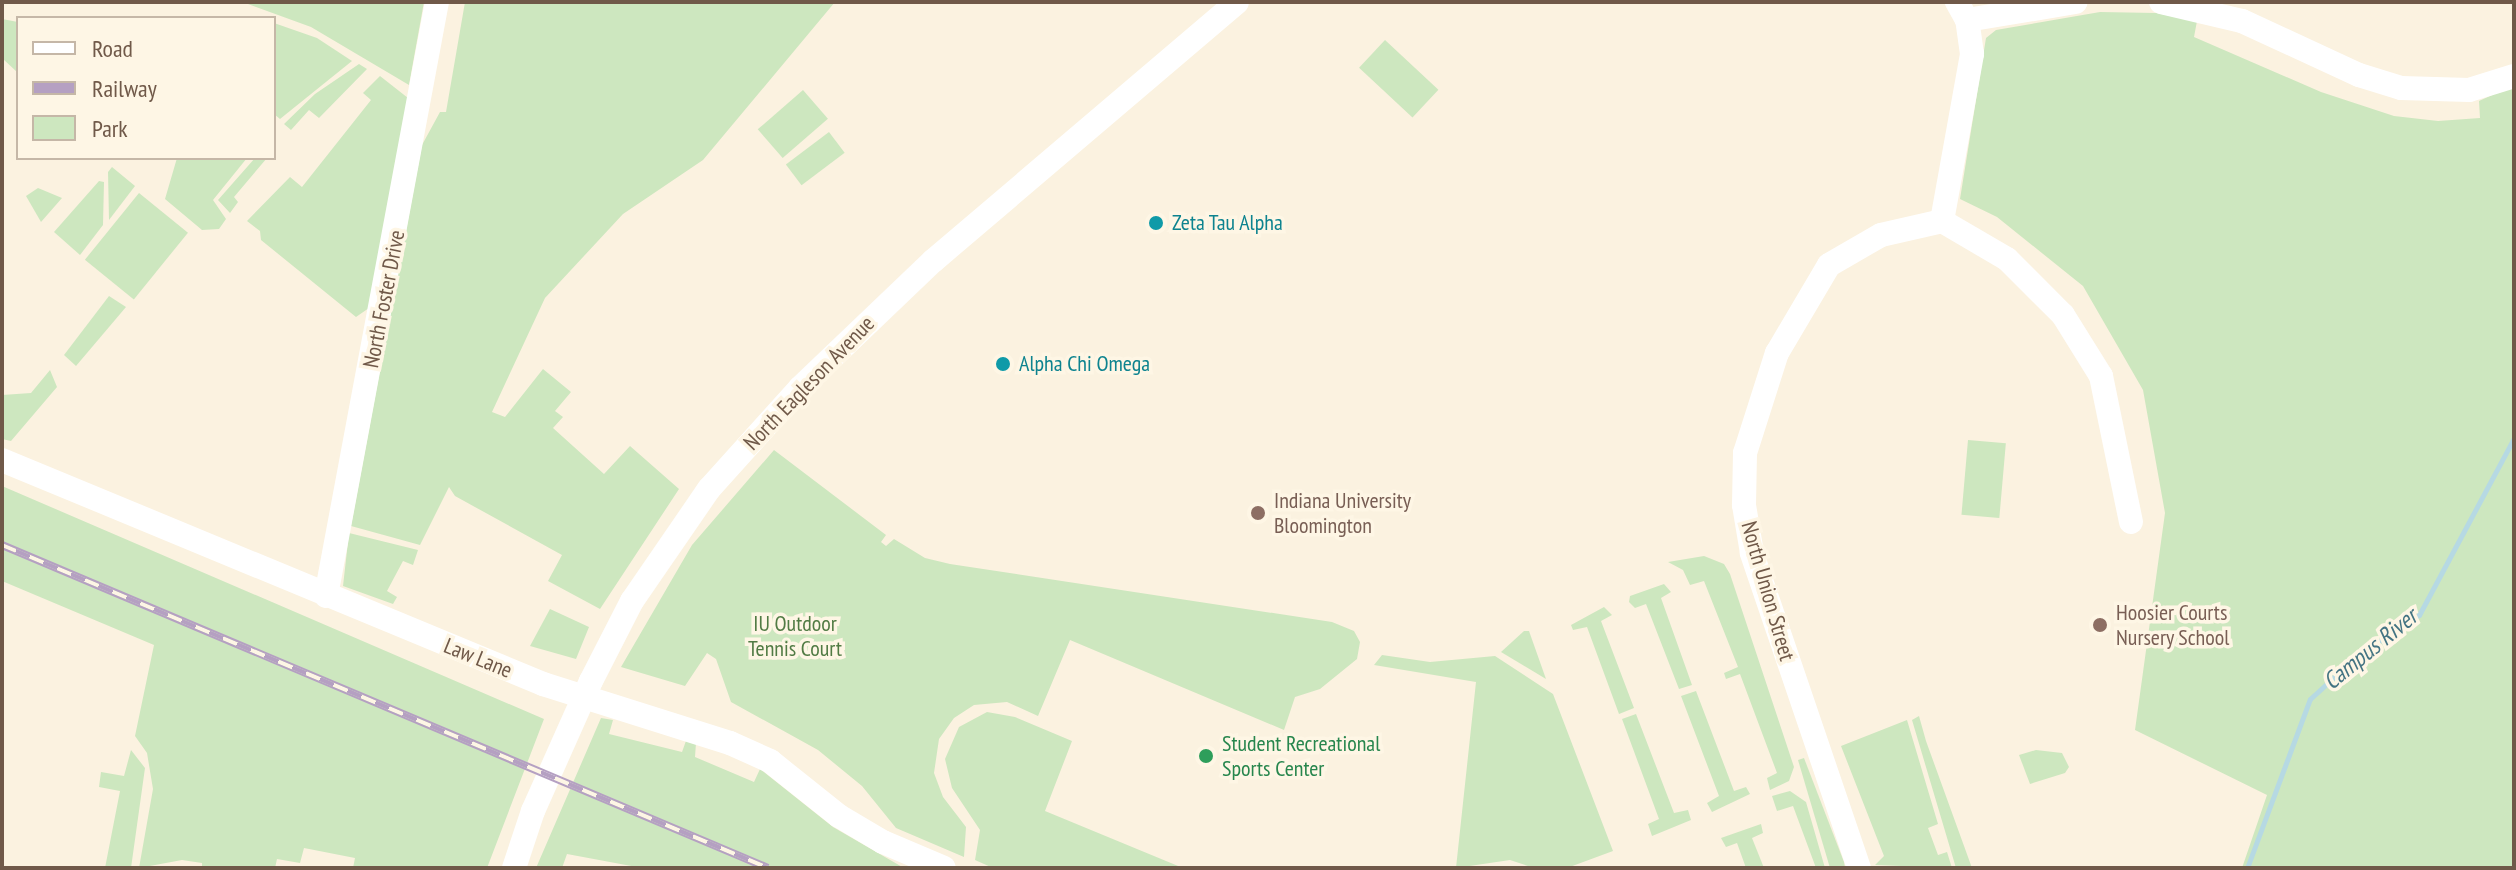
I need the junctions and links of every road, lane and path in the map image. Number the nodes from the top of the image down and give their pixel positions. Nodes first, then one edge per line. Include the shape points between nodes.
1 (437, 2) edge
2 (1237, 2) edge
3 (2076, 2) edge
4 (2161, 2) edge
5 (1962, 11) edge
6 (2514, 76) edge
7 (1942, 221) junction
8 (2, 460) edge
9 (2131, 522) dead end
10 (326, 596) junction
11 (583, 699) junction
12 (514, 868) edge
13 (944, 868) edge
14 (1859, 868) edge

1 - 10 street, North Foster Drive
2 - 11 street, North Eagleson Avenue via 951,244 768,421 671,538
3 - 5 street
4 - 6 street via 2242,21 2359,75 2401,88 2469,90
5 - 7 street via 1970,69
7 - 9 street via 2007,259 2063,315 2101,376
7 - 14 street, North Union Street via 1881,235 1829,265 1777,353 1745,453 1744,505 1752,553
8 - 10 street, Law Lane
10 - 11 street, Law Lane
11 - 12 street, North Eagleson Avenue
11 - 13 street, Law Lane via 691,730 770,761 839,816

